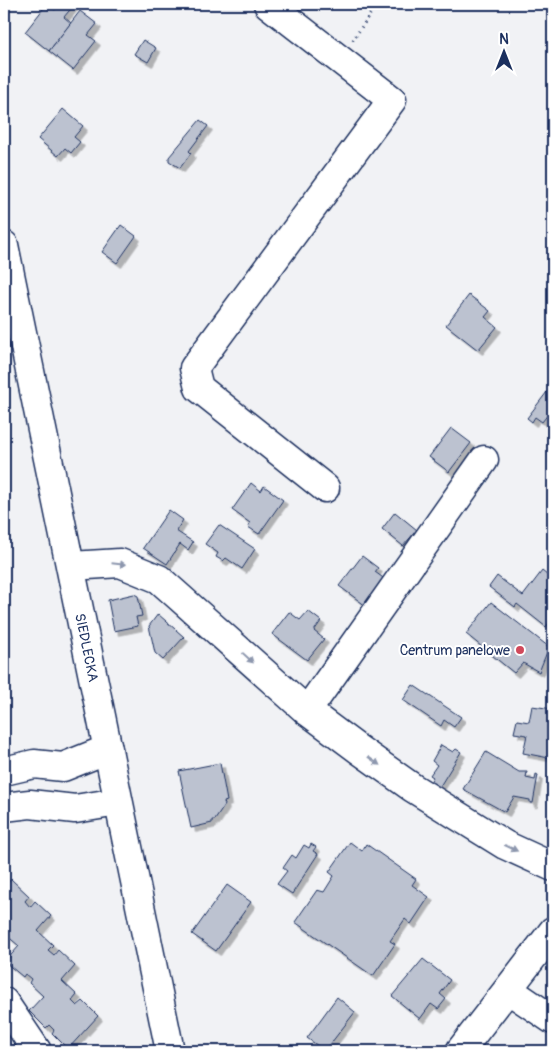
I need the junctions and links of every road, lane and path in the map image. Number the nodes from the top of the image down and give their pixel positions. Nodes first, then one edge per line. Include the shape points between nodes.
1 (268, 4) edge
2 (377, 4) edge
3 (340, 59) junction
4 (4, 245) edge
5 (12, 324) edge
6 (484, 460) dead end
7 (325, 488) dead end
8 (70, 566) junction
9 (307, 710) junction
10 (108, 749) junction
11 (4, 771) edge
12 (118, 802) junction
13 (4, 807) edge
14 (553, 867) edge
15 (553, 931) edge
16 (509, 990) junction
17 (4, 1002) edge
18 (553, 1020) edge
19 (37, 1051) edge
20 (170, 1051) edge
21 (460, 1051) edge

1 - 3 main road
2 - 3 path
3 - 7 main road via 392,100 194,368 199,388
4 - 5 main road, SIEDLECKA
5 - 8 main road, SIEDLECKA
6 - 9 main road
8 -> 9 main road via 120,563 159,579
8 - 10 main road, SIEDLECKA
9 -> 14 main road via 413,788 505,845
10 - 11 main road via 61,747 34,764
10 - 12 main road, SIEDLECKA
12 - 13 main road via 75,809 30,804
12 - 20 main road, SIEDLECKA
15 - 16 main road
16 - 18 main road
16 - 21 main road
17 - 19 main road

